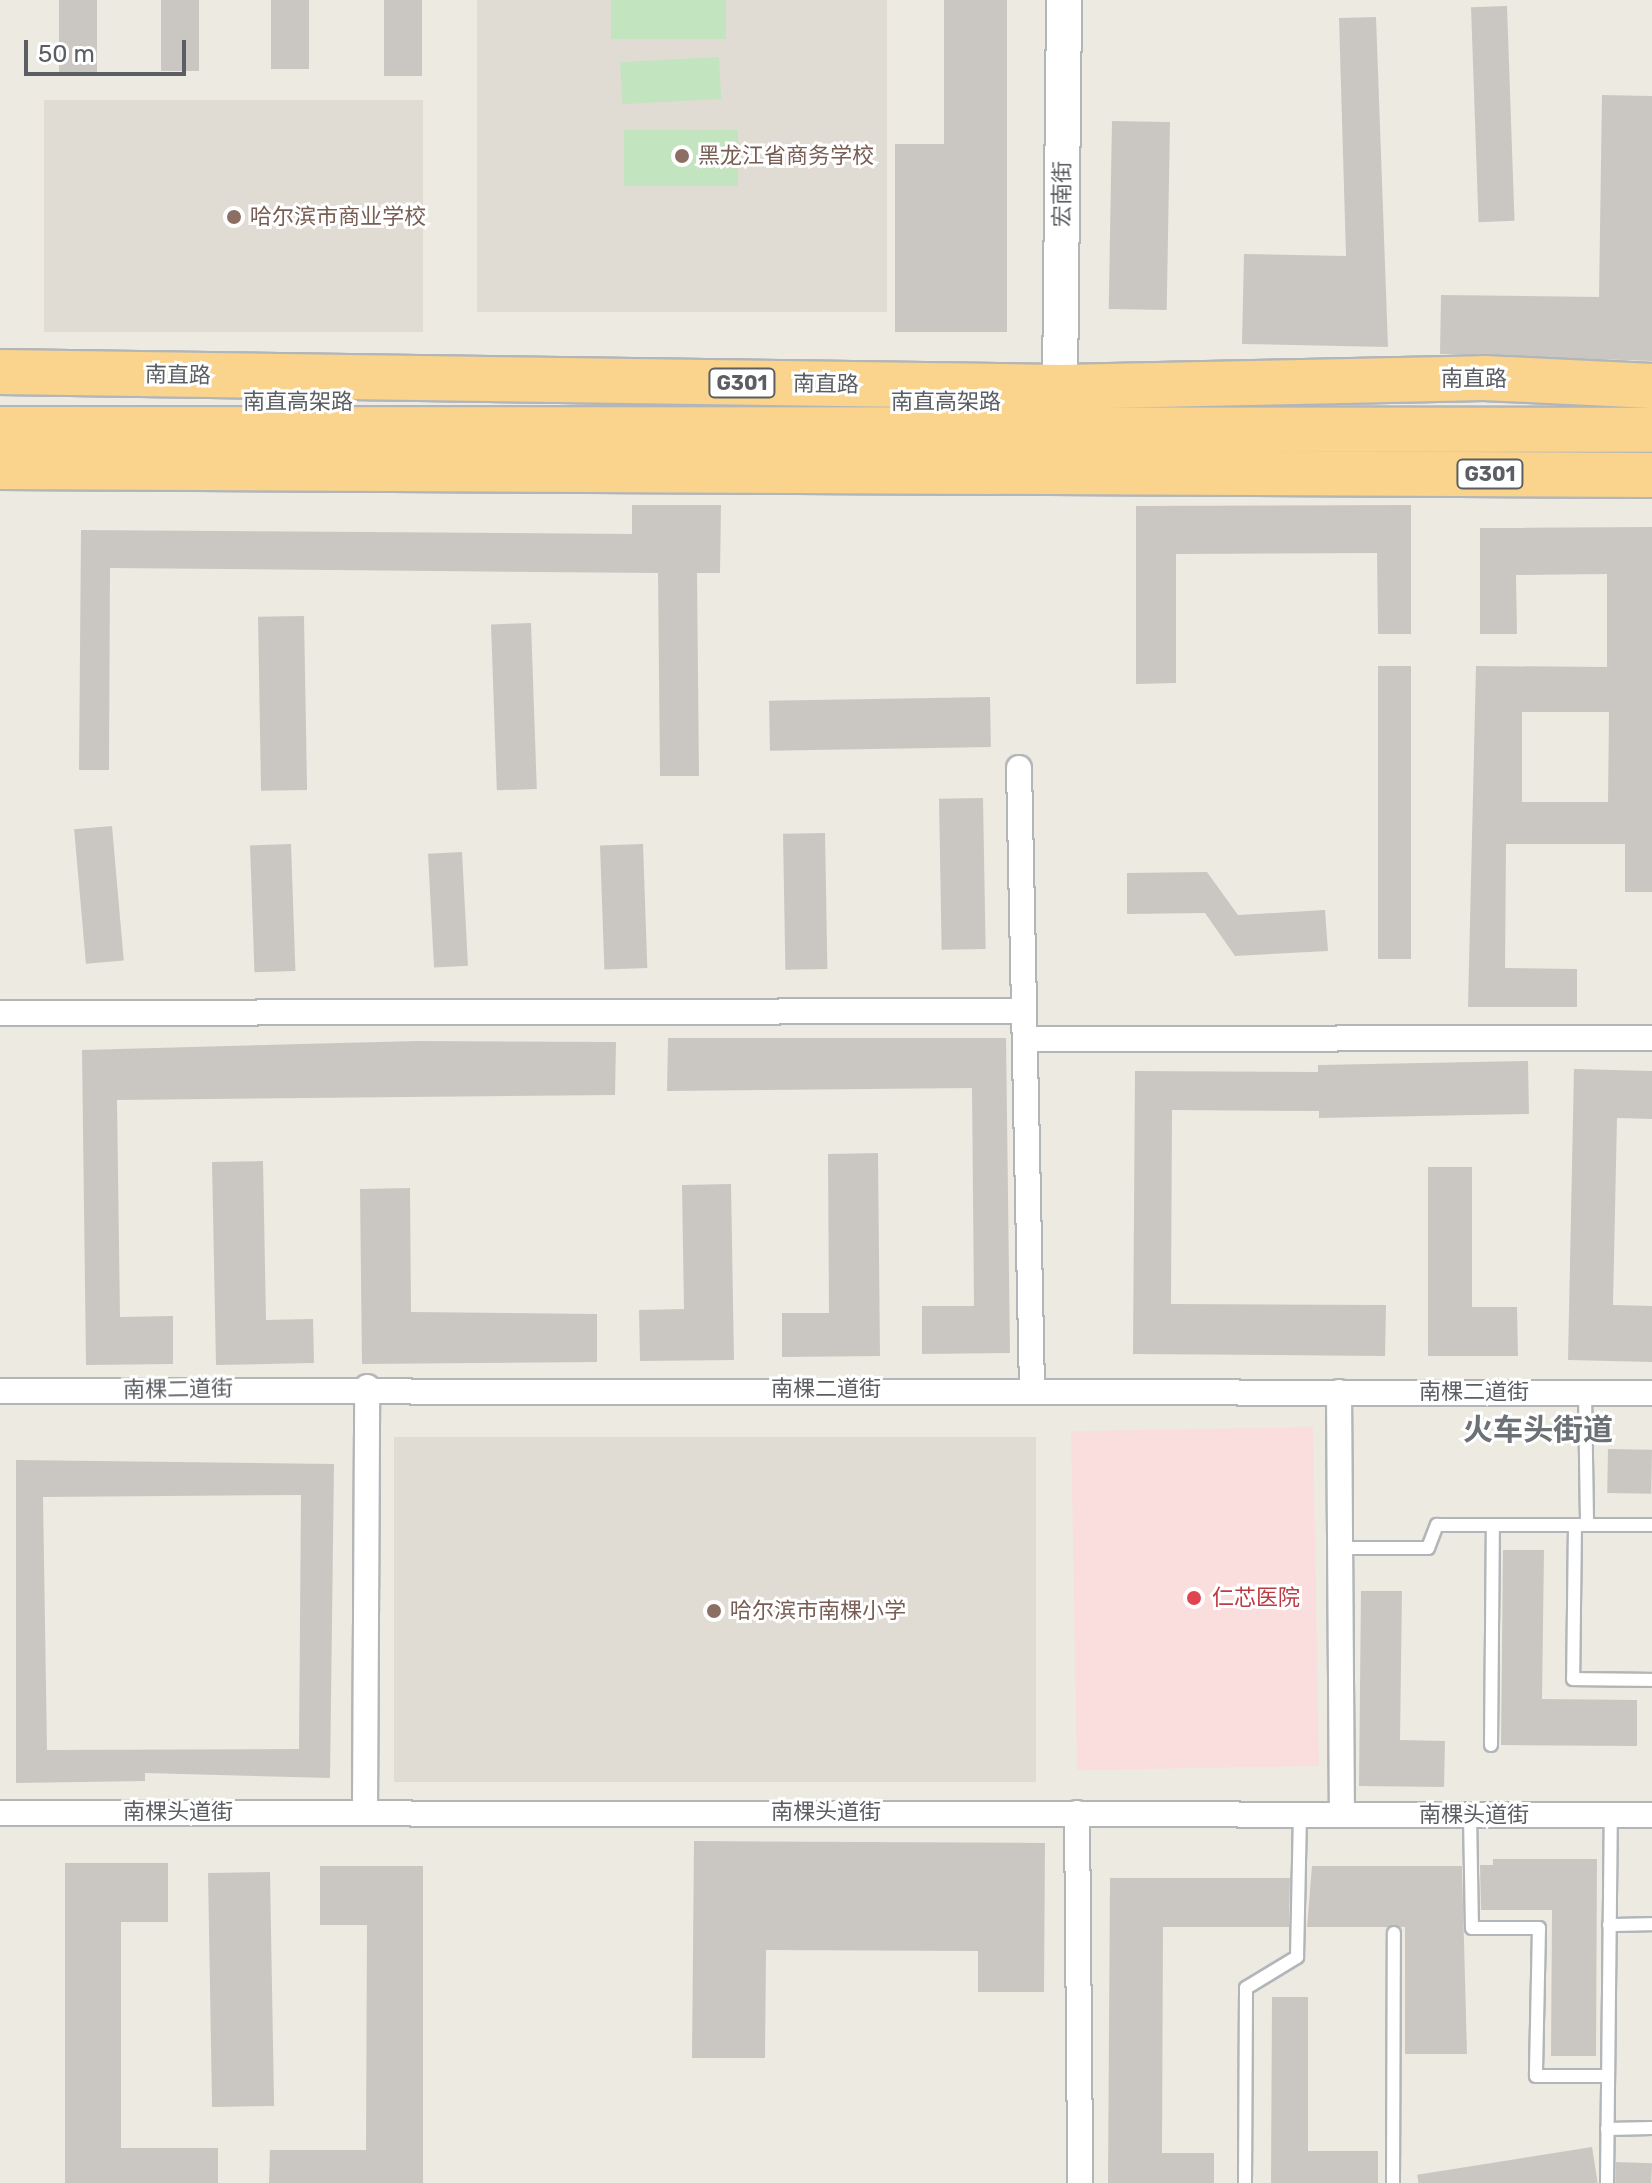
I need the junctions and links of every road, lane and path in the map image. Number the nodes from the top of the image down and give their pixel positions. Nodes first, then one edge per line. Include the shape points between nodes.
1 (1064, 0) edge
2 (0, 372) edge
3 (1652, 386) edge
4 (1060, 387) junction
5 (0, 402) edge
6 (1652, 403) edge
7 (0, 429) edge
8 (1652, 430) edge
9 (0, 467) edge
10 (1652, 475) edge
11 (1019, 768) dead end
12 (1024, 1011) junction
13 (0, 1013) edge
14 (1652, 1038) edge
15 (1025, 1039) junction
16 (367, 1387) junction
17 (1032, 1390) junction
18 (0, 1391) edge
19 (1339, 1392) junction
20 (1585, 1393) junction
21 (1652, 1393) edge
22 (1493, 1525) junction
23 (1581, 1525) junction
24 (1652, 1525) edge
25 (1341, 1548) junction
26 (1652, 1680) edge
27 (1491, 1745) dead end
28 (365, 1811) junction
29 (0, 1813) edge
30 (1077, 1813) junction
31 (1300, 1814) junction
32 (1342, 1814) junction
33 (1470, 1815) junction
34 (1611, 1815) junction
35 (1652, 1815) edge
36 (1652, 1924) edge
37 (1609, 1925) junction
38 (1394, 1933) dead end
39 (1608, 2076) junction
40 (1652, 2128) edge
41 (1607, 2129) junction
42 (1080, 2183) edge
43 (1245, 2183) edge
44 (1393, 2183) edge
45 (1607, 2183) edge

1 - 4 street, 宏南街
2 - 4 highway, 南直路 / G301
3 - 4 highway, 南直路 / G301 via 1484,378
5 - 6 highway, 南直高架路
7 - 8 highway, 南直高架路
9 - 10 highway, G301
11 - 12 street
12 - 13 street
12 - 15 street
14 - 15 street
15 - 17 street
16 - 17 street, 南棵二道街
16 - 18 street, 南棵二道街
16 - 28 street
17 - 19 street, 南棵二道街
19 - 20 street, 南棵二道街
19 - 25 street
20 - 21 street, 南棵二道街
20 - 23 lane
22 - 23 lane
22 - 25 lane via 1437,1525 1428,1548
22 - 27 lane
23 - 24 lane
23 - 26 lane via 1573,1679
25 - 32 street
28 - 29 street, 南棵头道街
28 - 30 street, 南棵头道街
30 - 31 street, 南棵头道街
30 - 42 street
31 - 32 street, 南棵头道街
31 - 43 lane via 1297,1957 1246,1988
32 - 33 street, 南棵头道街
33 - 34 street, 南棵头道街
33 - 39 lane via 1472,1928 1539,1928 1536,2076
34 - 35 street, 南棵头道街
34 - 37 lane
36 - 37 lane
37 - 39 lane
38 - 44 lane
39 - 41 lane
40 - 41 lane
41 - 45 lane

